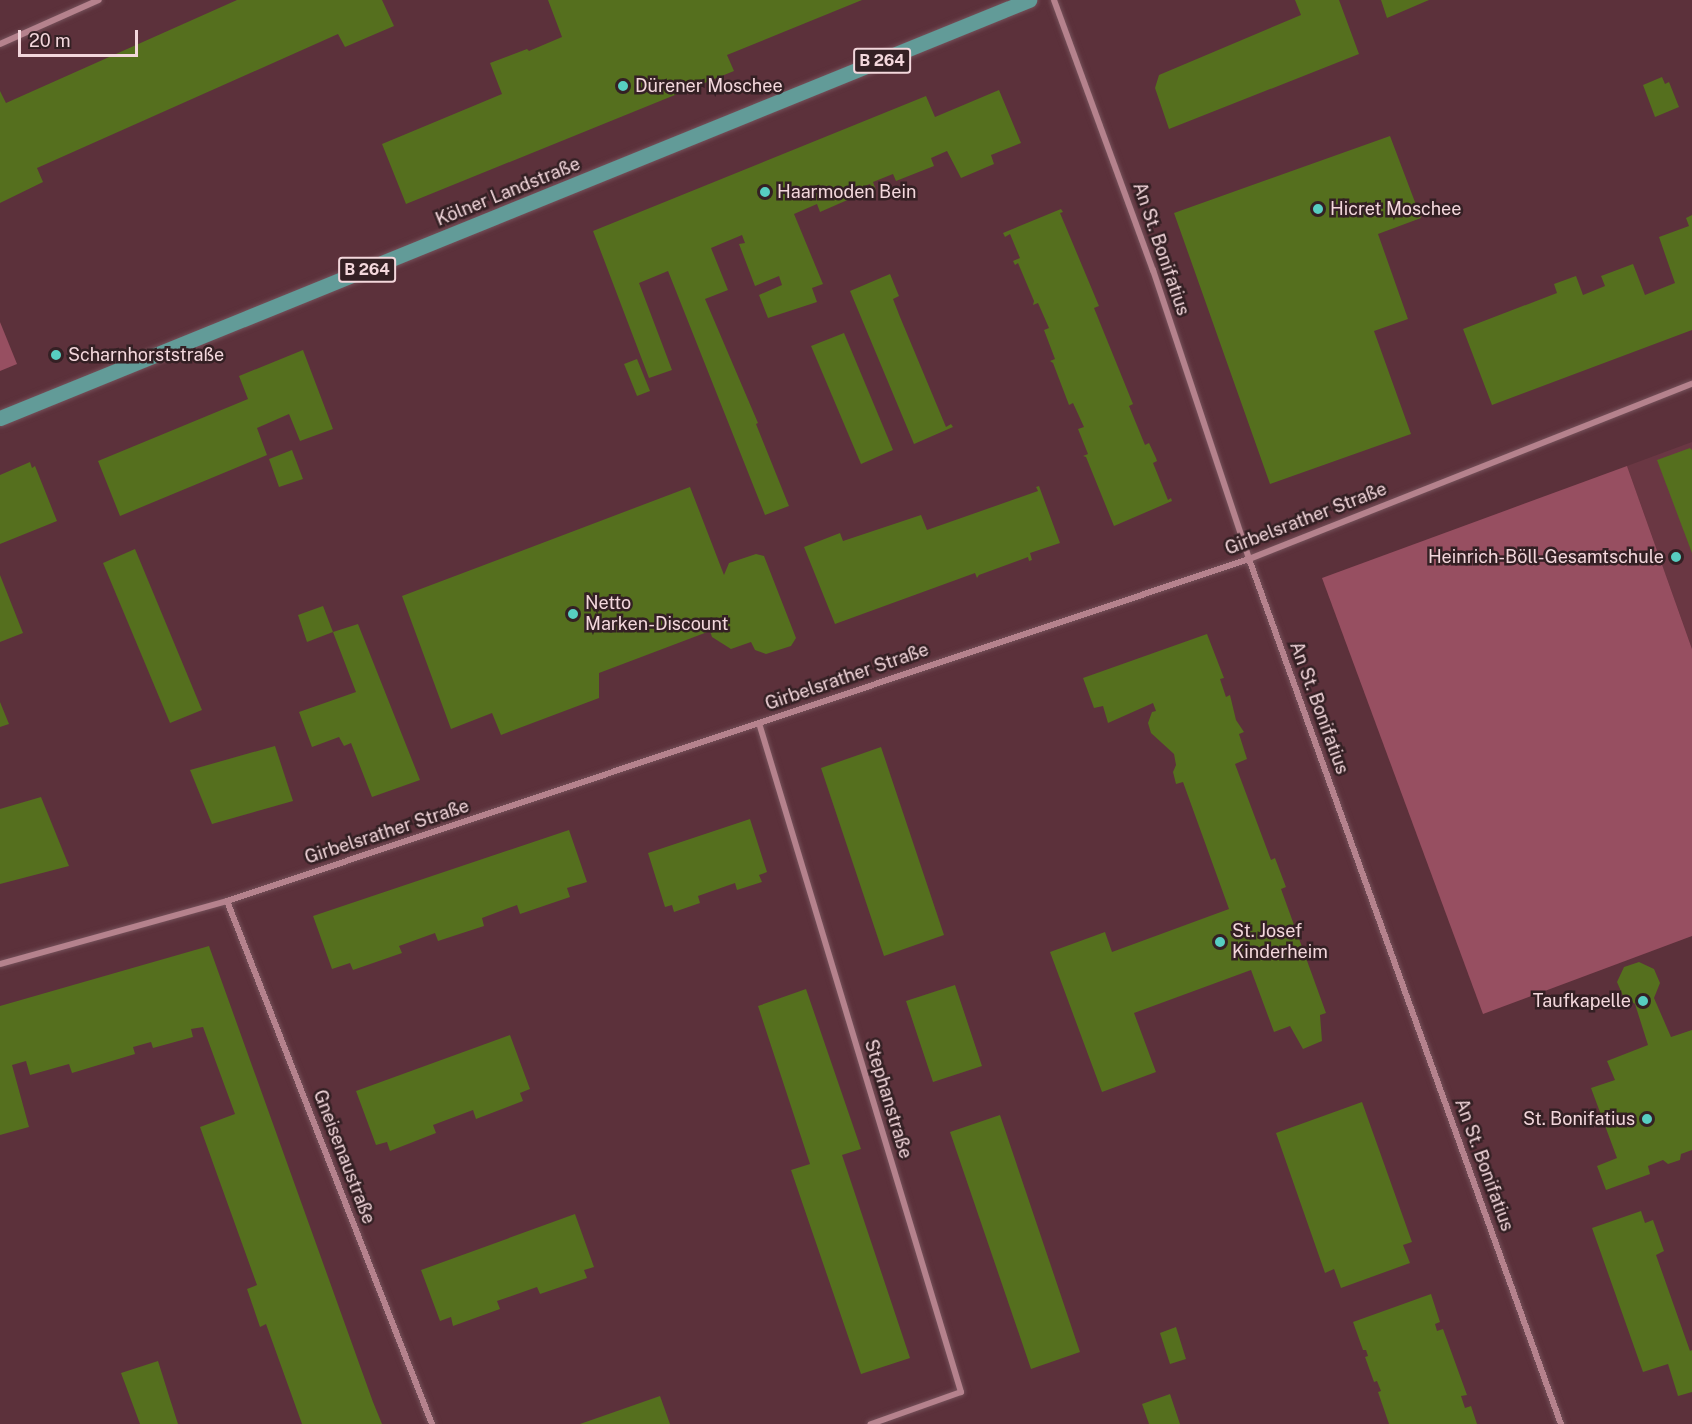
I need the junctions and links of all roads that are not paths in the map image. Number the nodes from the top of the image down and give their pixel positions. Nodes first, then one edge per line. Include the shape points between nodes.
1 (99, 0) edge
2 (1029, 0) edge
3 (1054, 0) edge
4 (0, 44) edge
5 (1692, 384) edge
6 (0, 418) edge
7 (1249, 559) junction
8 (759, 723) junction
9 (227, 901) junction
10 (0, 964) edge
11 (432, 1424) edge
12 (871, 1424) edge
13 (1560, 1424) edge

1 - 4 street
2 - 6 main road, Kölner Landstraße / B 264
3 - 7 street, An St. Bonifatius via 1154,270
5 - 7 street, Girbelsrather Straße
7 - 8 street, Girbelsrather Straße
7 - 13 street, An St. Bonifatius
8 - 9 street, Girbelsrather Straße
8 - 12 street, Stephanstraße via 961,1392
9 - 10 street, Girbelsrather Straße
9 - 11 street, Gneisenaustraße

